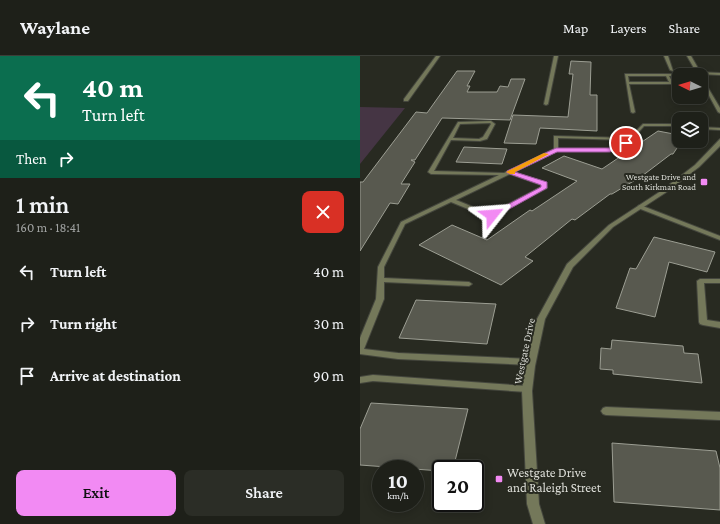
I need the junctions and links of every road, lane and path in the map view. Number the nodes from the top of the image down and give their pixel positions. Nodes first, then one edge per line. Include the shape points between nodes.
1 (438, 56) edge
2 (556, 56) edge
3 (666, 56) edge
4 (689, 56) edge
5 (696, 68) edge
6 (672, 70) dead end
7 (720, 74) edge
8 (667, 75) junction
9 (672, 75) edge
10 (708, 75) edge
11 (628, 83) junction
12 (708, 90) edge
13 (406, 100) dead end
14 (546, 104) dead end
15 (633, 112) dead end
16 (720, 112) edge
17 (672, 126) edge
18 (708, 129) edge
19 (720, 130) edge
20 (450, 139) junction
21 (629, 139) junction
22 (720, 141) edge
23 (556, 150) junction
24 (507, 173) junction
25 (451, 200) junction
26 (640, 207) junction
27 (720, 238) edge
28 (381, 280) junction
29 (720, 281) edge
30 (468, 284) dead end
31 (720, 324) edge
32 (360, 349) edge
33 (531, 362) junction
34 (360, 380) edge
35 (527, 389) junction
36 (606, 410) dead end
37 (720, 416) edge
38 (539, 524) edge

1 - 13 street
2 - 14 street
3 - 6 street
4 - 5 street
7 - 10 lane
8 - 9 lane
8 - 11 lane via 626,75
8 - 11 lane via 671,83
11 - 15 lane
12 - 16 street
17 - 21 lane via 643,125
18 - 19 lane
20 - 20 lane via 459,123 493,124 485,138 480,140
20 - 24 lane via 431,172
21 - 23 lane via 610,150
21 - 23 lane via 556,137
22 - 26 street, Westgate Drive via 697,166
23 - 24 lane
24 - 25 lane
24 - 25 lane via 544,184 544,188 492,215
25 - 28 lane via 403,223 381,267
26 - 27 lane
26 - 33 street, Westgate Drive via 611,226 570,266 541,319
28 - 30 lane
28 - 32 lane via 380,299
29 - 31 lane via 700,281 703,322
32 - 33 lane via 398,356
33 - 35 street, Westgate Drive
34 - 35 lane via 373,378
35 - 38 street, Westgate Drive via 533,504
36 - 37 lane

